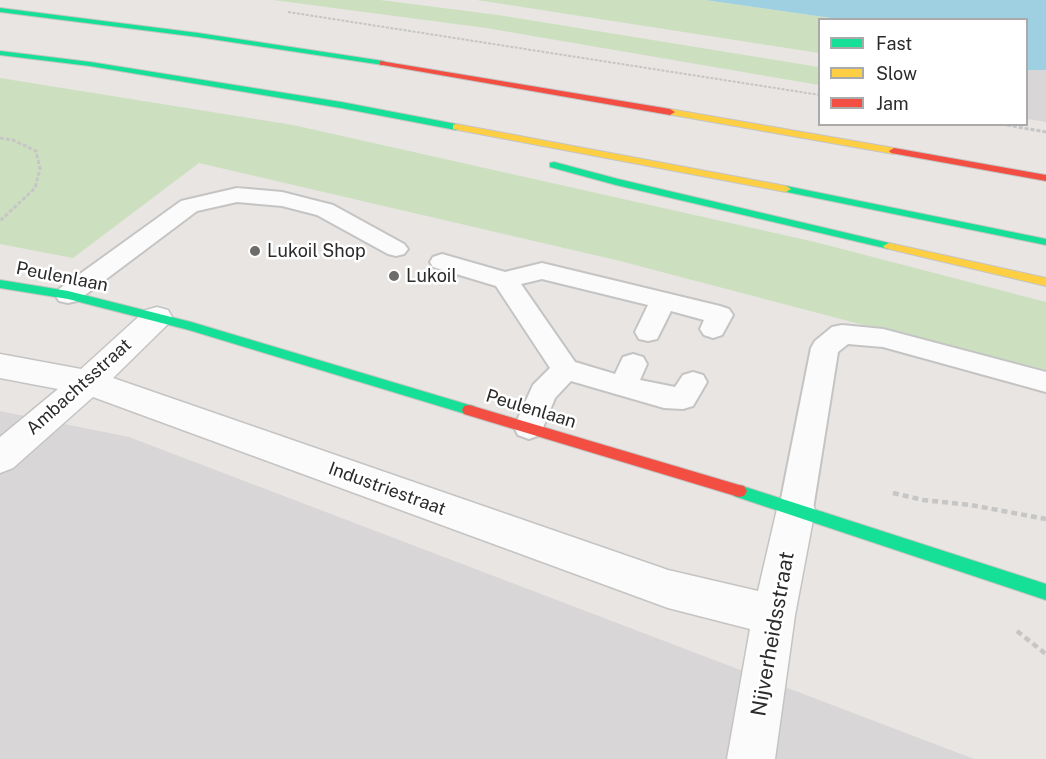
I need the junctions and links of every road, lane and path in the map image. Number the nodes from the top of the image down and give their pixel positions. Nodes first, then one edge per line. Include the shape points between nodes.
1 (0, 10) edge
2 (280, 12) dead end
3 (0, 52) edge
4 (818, 95) edge
5 (341, 105) junction
6 (1012, 126) edge
7 (1046, 132) edge
8 (0, 138) edge
9 (502, 150) dead end
10 (536, 160) dead end
11 (948, 160) junction
12 (1046, 166) edge
13 (1046, 178) edge
14 (0, 222) edge
15 (1046, 242) edge
16 (396, 249) dead end
17 (442, 262) dead end
18 (505, 280) junction
19 (1046, 282) edge
20 (0, 284) edge
21 (68, 295) junction
22 (663, 300) junction
23 (157, 316) junction
24 (713, 329) dead end
25 (648, 332) dead end
26 (0, 366) edge
27 (565, 369) junction
28 (88, 382) junction
29 (693, 382) dead end
30 (1046, 382) edge
31 (529, 427) junction
32 (0, 458) edge
33 (796, 509) junction
34 (1046, 592) edge
35 (774, 615) junction
36 (751, 759) edge

1 - 11 main road via 450,73
2 - 4 path
3 - 5 main road
5 - 9 main road
5 - 15 main road
6 - 7 path
8 - 14 path via 36,151 40,169 35,188
10 - 19 main road
11 - 12 main road
11 - 13 main road
16 - 21 lane via 325,210 282,199 237,195 189,206
17 - 18 lane
18 - 22 lane via 542,271
18 - 27 lane
20 - 21 main road, Peulenlaan
21 - 23 main road, Peulenlaan
22 - 24 lane via 720,315
22 - 25 lane
23 - 28 street, Ambachtsstraat
23 - 31 main road, Peulenlaan
26 - 28 street, Industriestraat
27 - 29 lane via 628,376 664,397 683,398
27 - 31 lane via 543,393
28 - 32 street, Ambachtsstraat
28 - 35 street, Industriestraat via 668,589
30 - 33 lane via 883,338 842,334 825,348
31 - 33 main road, Peulenlaan
33 - 34 main road, Peulenlaan
33 - 35 street, Nijverheidsstraat
35 - 36 street, Nijverheidsstraat

